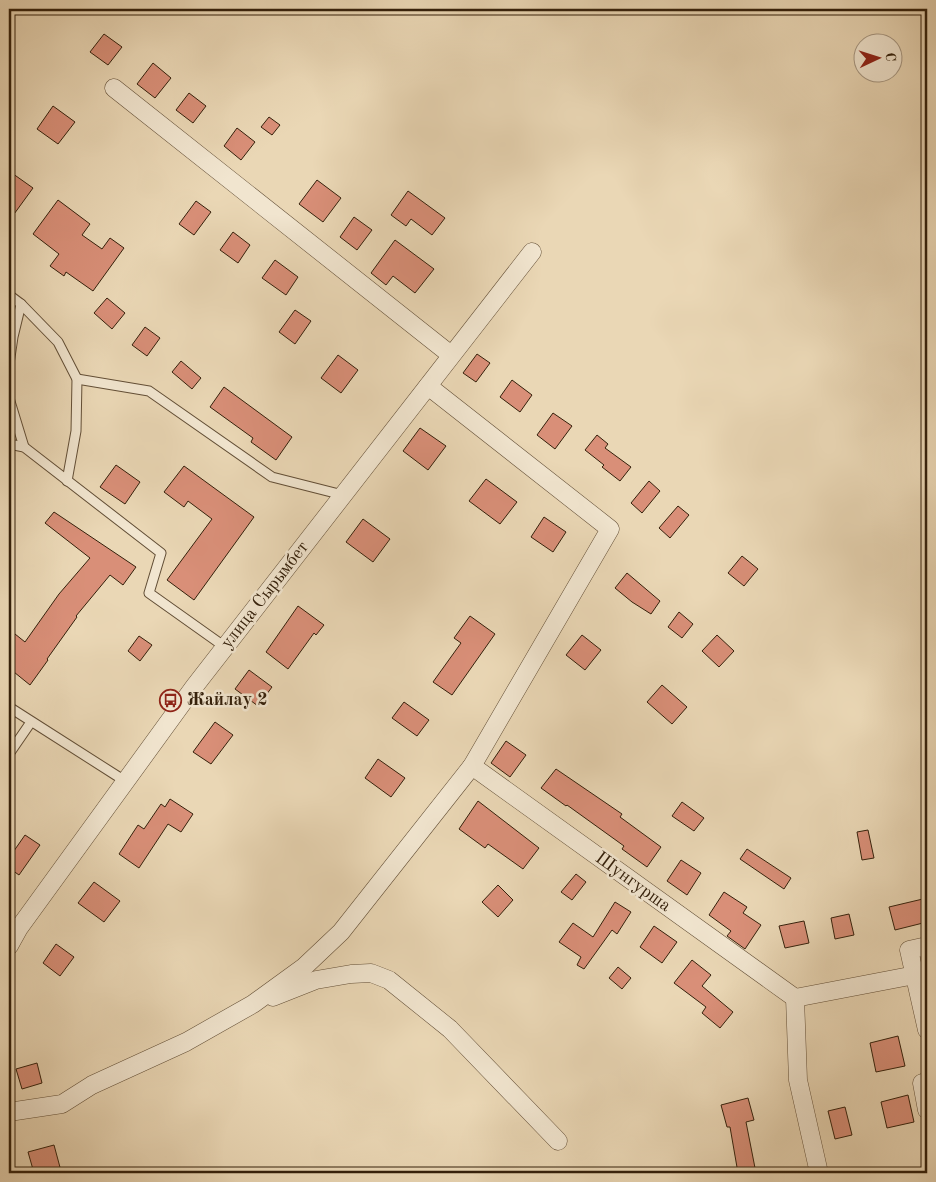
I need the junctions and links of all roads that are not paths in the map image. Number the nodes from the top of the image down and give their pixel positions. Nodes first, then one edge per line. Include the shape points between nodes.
1 (114, 88) dead end
2 (532, 252) dead end
3 (9, 295) edge
4 (21, 304) junction
5 (451, 356) junction
6 (9, 364) edge
7 (77, 379) junction
8 (428, 386) junction
9 (9, 398) edge
10 (9, 444) edge
11 (24, 447) junction
12 (67, 481) junction
13 (343, 495) junction
14 (225, 647) junction
15 (9, 707) edge
16 (32, 722) junction
17 (9, 754) edge
18 (472, 766) junction
19 (125, 781) junction
20 (14, 924) edge
21 (9, 946) edge
22 (927, 946) edge
23 (915, 975) junction
24 (795, 998) junction
25 (254, 1004) junction
26 (927, 1030) edge
27 (925, 1082) edge
28 (927, 1110) edge
29 (9, 1112) edge
30 (558, 1141) dead end
31 (819, 1173) edge

1 - 5 street
2 - 5 street, улица Сырымбет
3 - 4 lane
4 - 6 lane
4 - 7 lane via 58,342
5 - 8 street, улица Сырымбет
7 - 12 lane via 76,431
7 - 13 lane via 149,391 272,477
8 - 13 street, улица Сырымбет
8 - 18 street via 610,529
9 - 11 lane
10 - 11 lane
11 - 12 lane
12 - 14 lane via 161,553 149,592
13 - 14 street, улица Сырымбет
14 - 19 street, улица Сырымбет
15 - 16 lane
16 - 17 lane
16 - 19 lane
18 - 24 street, Шунгурша
18 - 25 street via 341,932 304,967
19 - 20 street, улица Сырымбет
20 - 21 street, улица Сырымбет
22 - 23 street via 910,950
23 - 24 street
23 - 26 street
24 - 31 street via 798,1080
25 - 29 street via 186,1042 92,1085 62,1104
25 - 30 street via 316,980 372,973 389,980 450,1029
27 - 28 street

